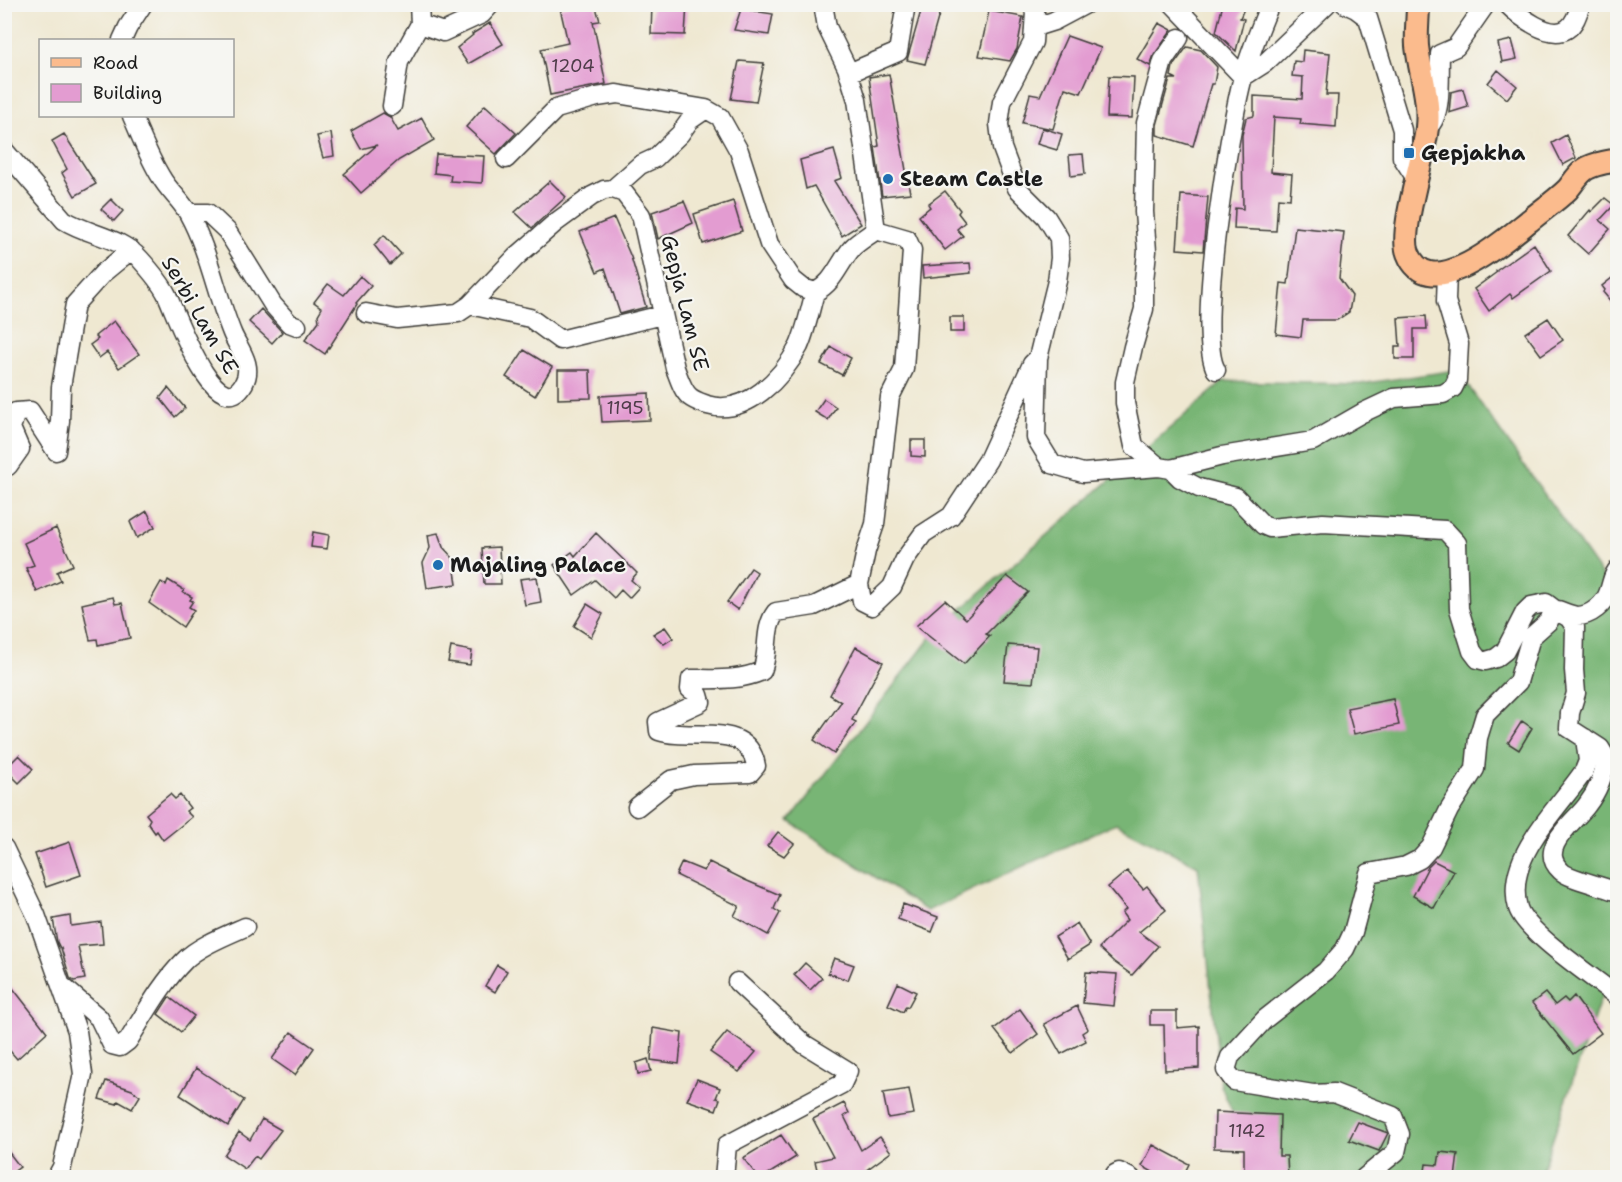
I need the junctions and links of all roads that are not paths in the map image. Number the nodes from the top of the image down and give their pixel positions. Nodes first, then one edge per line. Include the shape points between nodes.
1 (143, 4) edge
2 (419, 4) edge
3 (491, 4) edge
4 (823, 4) edge
5 (906, 4) edge
6 (1032, 4) edge
7 (1086, 4) edge
8 (1173, 4) edge
9 (1270, 4) edge
10 (1327, 4) edge
11 (1345, 4) edge
12 (1419, 4) edge
13 (1486, 4) edge
14 (1507, 4) edge
15 (1581, 4) edge
16 (420, 24) junction
17 (1035, 27) junction
18 (1179, 38) dead end
19 (122, 39) edge
20 (849, 73) junction
21 (1243, 77) junction
22 (392, 106) dead end
23 (706, 109) junction
24 (132, 117) edge
25 (1427, 126) junction
26 (4, 150) edge
27 (506, 159) dead end
28 (1617, 160) edge
29 (1417, 180) junction
30 (613, 189) junction
31 (188, 213) junction
32 (876, 230) junction
33 (131, 250) junction
34 (1447, 273) junction
35 (815, 292) junction
36 (470, 305) junction
37 (366, 313) dead end
38 (662, 315) junction
39 (297, 326) dead end
40 (1038, 358) junction
41 (1216, 370) dead end
42 (8, 466) dead end
43 (1165, 468) junction
44 (1617, 568) edge
45 (859, 584) junction
46 (1554, 609) junction
47 (1585, 738) junction
48 (637, 807) dead end
49 (4, 848) edge
50 (1617, 892) edge
51 (245, 927) dead end
52 (58, 981) junction
53 (737, 982) dead end
54 (1617, 997) edge
55 (56, 1178) edge
56 (724, 1178) edge
57 (1113, 1178) edge
58 (1131, 1178) edge
59 (1364, 1178) edge

1 - 19 street
2 - 16 street
3 - 16 street via 482,14 443,32
4 - 20 street via 827,27
5 - 20 street via 898,52
6 - 17 street
7 - 17 street
8 - 21 street
9 - 21 street
10 - 21 street via 1265,63
11 - 29 street via 1368,18 1402,130 1402,158
12 - 25 main road via 1417,44
13 - 25 street via 1456,48 1440,54 1438,108 1433,122
14 - 15 street via 1527,21 1560,32 1573,23
16 - 22 street via 399,62
17 - 40 street via 1034,42 1002,102 999,124 1002,148 1017,188 1046,217 1059,238 1057,281
18 - 43 street via 1163,61 1146,123 1144,309 1125,382 1134,446
20 - 32 street via 857,100
21 - 41 street via 1224,176 1210,299 1210,361
23 - 27 street via 617,94 597,97 556,109
23 - 30 street via 690,120 661,152
23 - 35 street via 720,117 739,151 769,244 793,280
24 - 31 street, Serbi Lam SE via 162,179
25 - 29 main road
26 - 33 street, Serbi Lam SE via 64,220
28 - 34 main road via 1584,170 1567,190 1493,250
29 - 34 main road via 1406,233 1407,252 1415,266 1430,273
30 - 36 street via 592,196 555,224 516,257
30 - 38 street, Gepja Lam SE via 624,194 640,214
31 - 33 street, Serbi Lam SE via 213,270 233,335 244,353 246,379 236,393 219,392 208,379 166,293
31 - 39 street via 208,213 227,231 273,305 289,323
32 - 35 street via 854,246 831,280
32 - 45 street via 907,239 912,250 904,369 890,398 874,524
33 - 42 street via 75,304 61,387 56,451 30,411 16,412 11,428 20,449
34 - 43 street via 1446,301 1459,344 1453,388 1443,394 1394,398 1313,441
35 - 38 street, Gepja Lam SE via 799,345 788,363 759,394 728,407 712,406 690,397 675,368
36 - 37 street via 458,313 397,319
36 - 38 street via 530,318 560,340
40 - 43 street via 1036,438 1052,464 1083,473
40 - 45 street via 988,460 951,516 923,534 892,587 872,606 862,601
43 - 46 street via 1199,488 1236,496 1270,528 1323,523 1444,530 1457,543 1459,609 1478,659 1486,661 1505,651 1531,606 1546,603
44 - 46 street via 1608,595 1590,613 1576,616
45 - 48 street via 814,606 776,612 768,622 762,671 749,677 691,679 690,689 701,702 658,722 659,731 671,735 730,736 746,744 756,766 750,773 671,780
46 - 47 street via 1575,627 1576,693 1569,728
46 - 59 street via 1549,621 1531,637 1518,681 1485,715 1475,769 1431,848 1406,866 1369,873 1345,949 1326,971 1265,1019 1230,1057 1226,1070 1234,1081 1313,1094 1334,1093 1393,1116 1400,1134 1395,1152
47 - 50 street via 1604,752 1605,769 1588,804 1560,834 1553,852 1555,862 1560,871 1571,877
47 - 54 street via 1584,771 1534,838 1516,880 1516,896 1519,910 1542,938
49 - 52 street via 36,915
51 - 52 street via 185,959 120,1047 112,1046 99,1018
52 - 55 street via 77,1031 83,1074 62,1167
53 - 56 street via 804,1044 848,1071 842,1084 727,1145
57 - 58 street via 1119,1172

